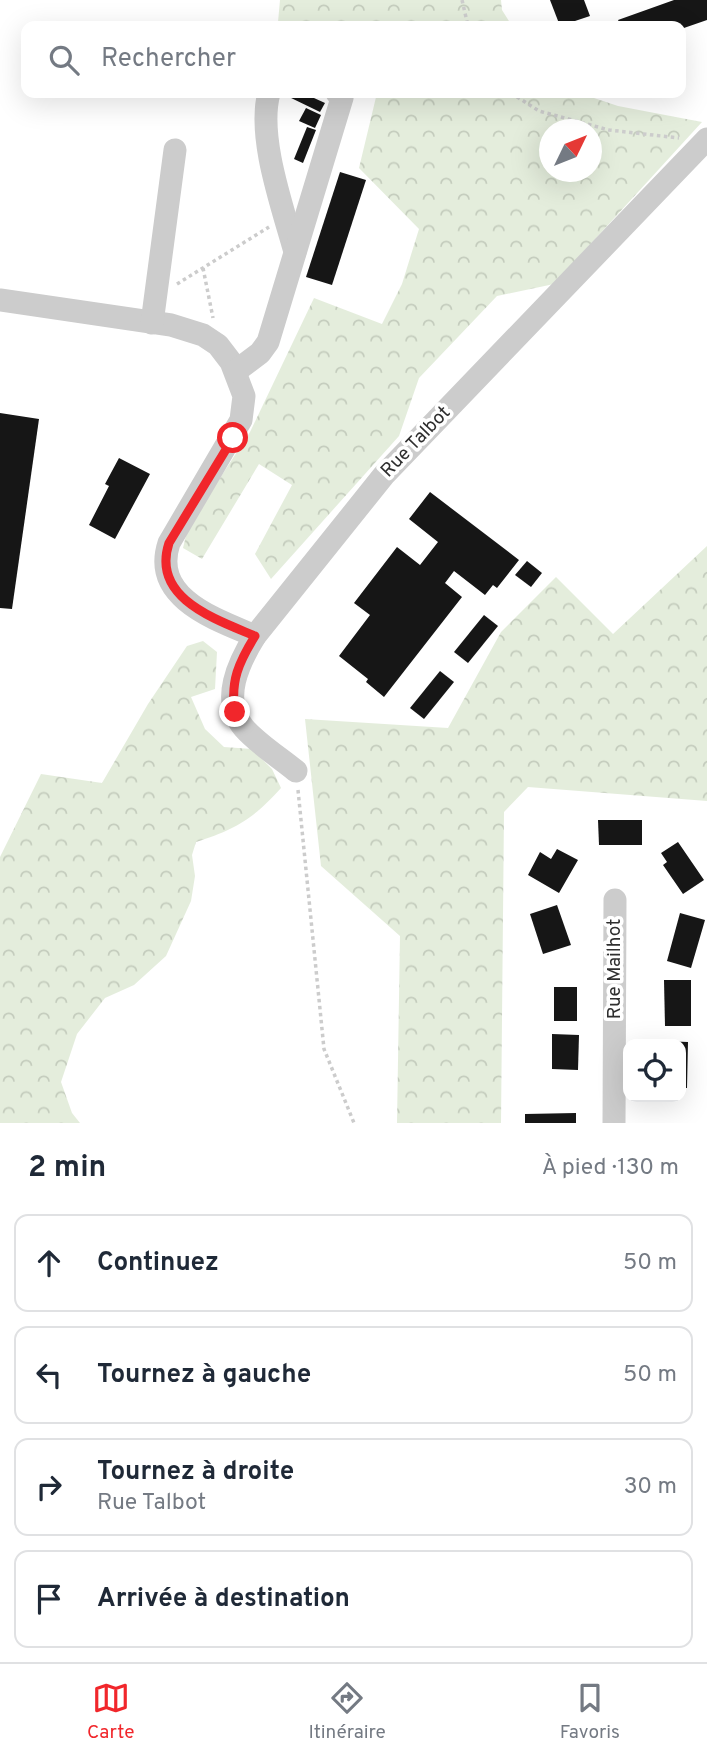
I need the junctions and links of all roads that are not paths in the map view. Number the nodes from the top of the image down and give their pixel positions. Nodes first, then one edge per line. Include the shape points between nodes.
1 (268, 98) edge
2 (342, 98) edge
3 (706, 140) edge
4 (175, 150) dead end
5 (295, 252) junction
6 (0, 300) edge
7 (152, 323) junction
8 (236, 372) junction
9 (255, 636) junction
10 (296, 771) road end
11 (615, 900) dead end
12 (614, 1123) edge

1 - 5 street via 268,148
2 - 5 street
3 - 9 street, Rue Talbot via 384,475
4 - 7 street
5 - 8 street via 268,342
6 - 7 street
7 - 8 street via 203,335 218,345
8 - 9 street via 244,396 241,420 169,543 166,575 202,613
9 - 10 street, Rue Talbot via 240,660 232,692 235,712 244,728
11 - 12 street, Rue Mailhot

